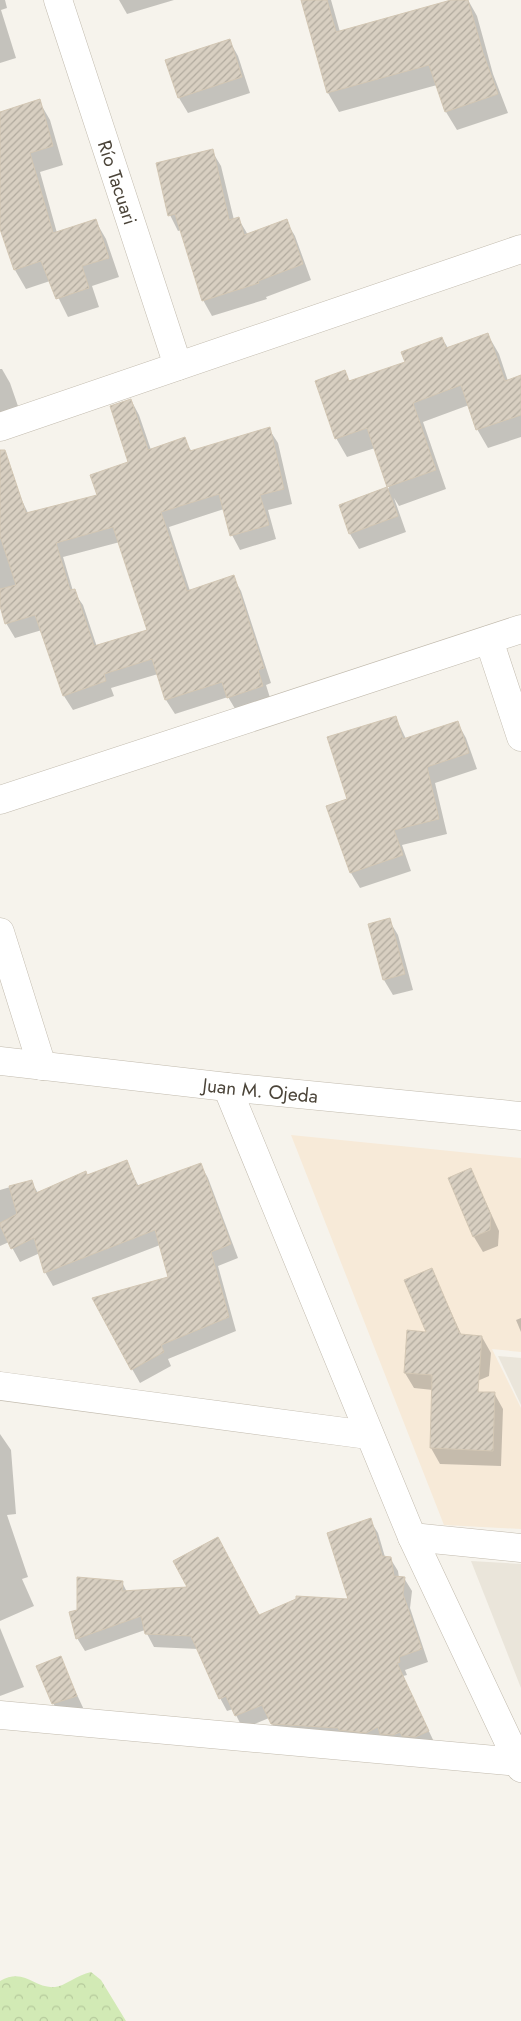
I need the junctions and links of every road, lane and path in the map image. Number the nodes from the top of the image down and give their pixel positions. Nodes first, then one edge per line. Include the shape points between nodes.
1 (58, 0) edge
2 (521, 250) edge
3 (178, 366) junction
4 (0, 427) edge
5 (521, 629) edge
6 (489, 640) junction
7 (521, 737) edge
8 (0, 800) edge
9 (0, 932) edge
10 (0, 1061) edge
11 (42, 1066) junction
12 (228, 1087) junction
13 (521, 1116) edge
14 (0, 1386) edge
15 (368, 1435) junction
16 (412, 1536) junction
17 (521, 1548) edge
18 (0, 1715) edge
19 (519, 1765) edge

1 - 3 street, Río Tacuari
2 - 3 street
3 - 4 street
5 - 6 street
6 - 7 street
6 - 8 street
9 - 11 street
10 - 11 street, Juan M. Ojeda
11 - 12 street, Juan M. Ojeda
12 - 13 street, Juan M. Ojeda
12 - 15 street
14 - 15 street
15 - 16 street
16 - 17 street
16 - 19 street
18 - 19 street

